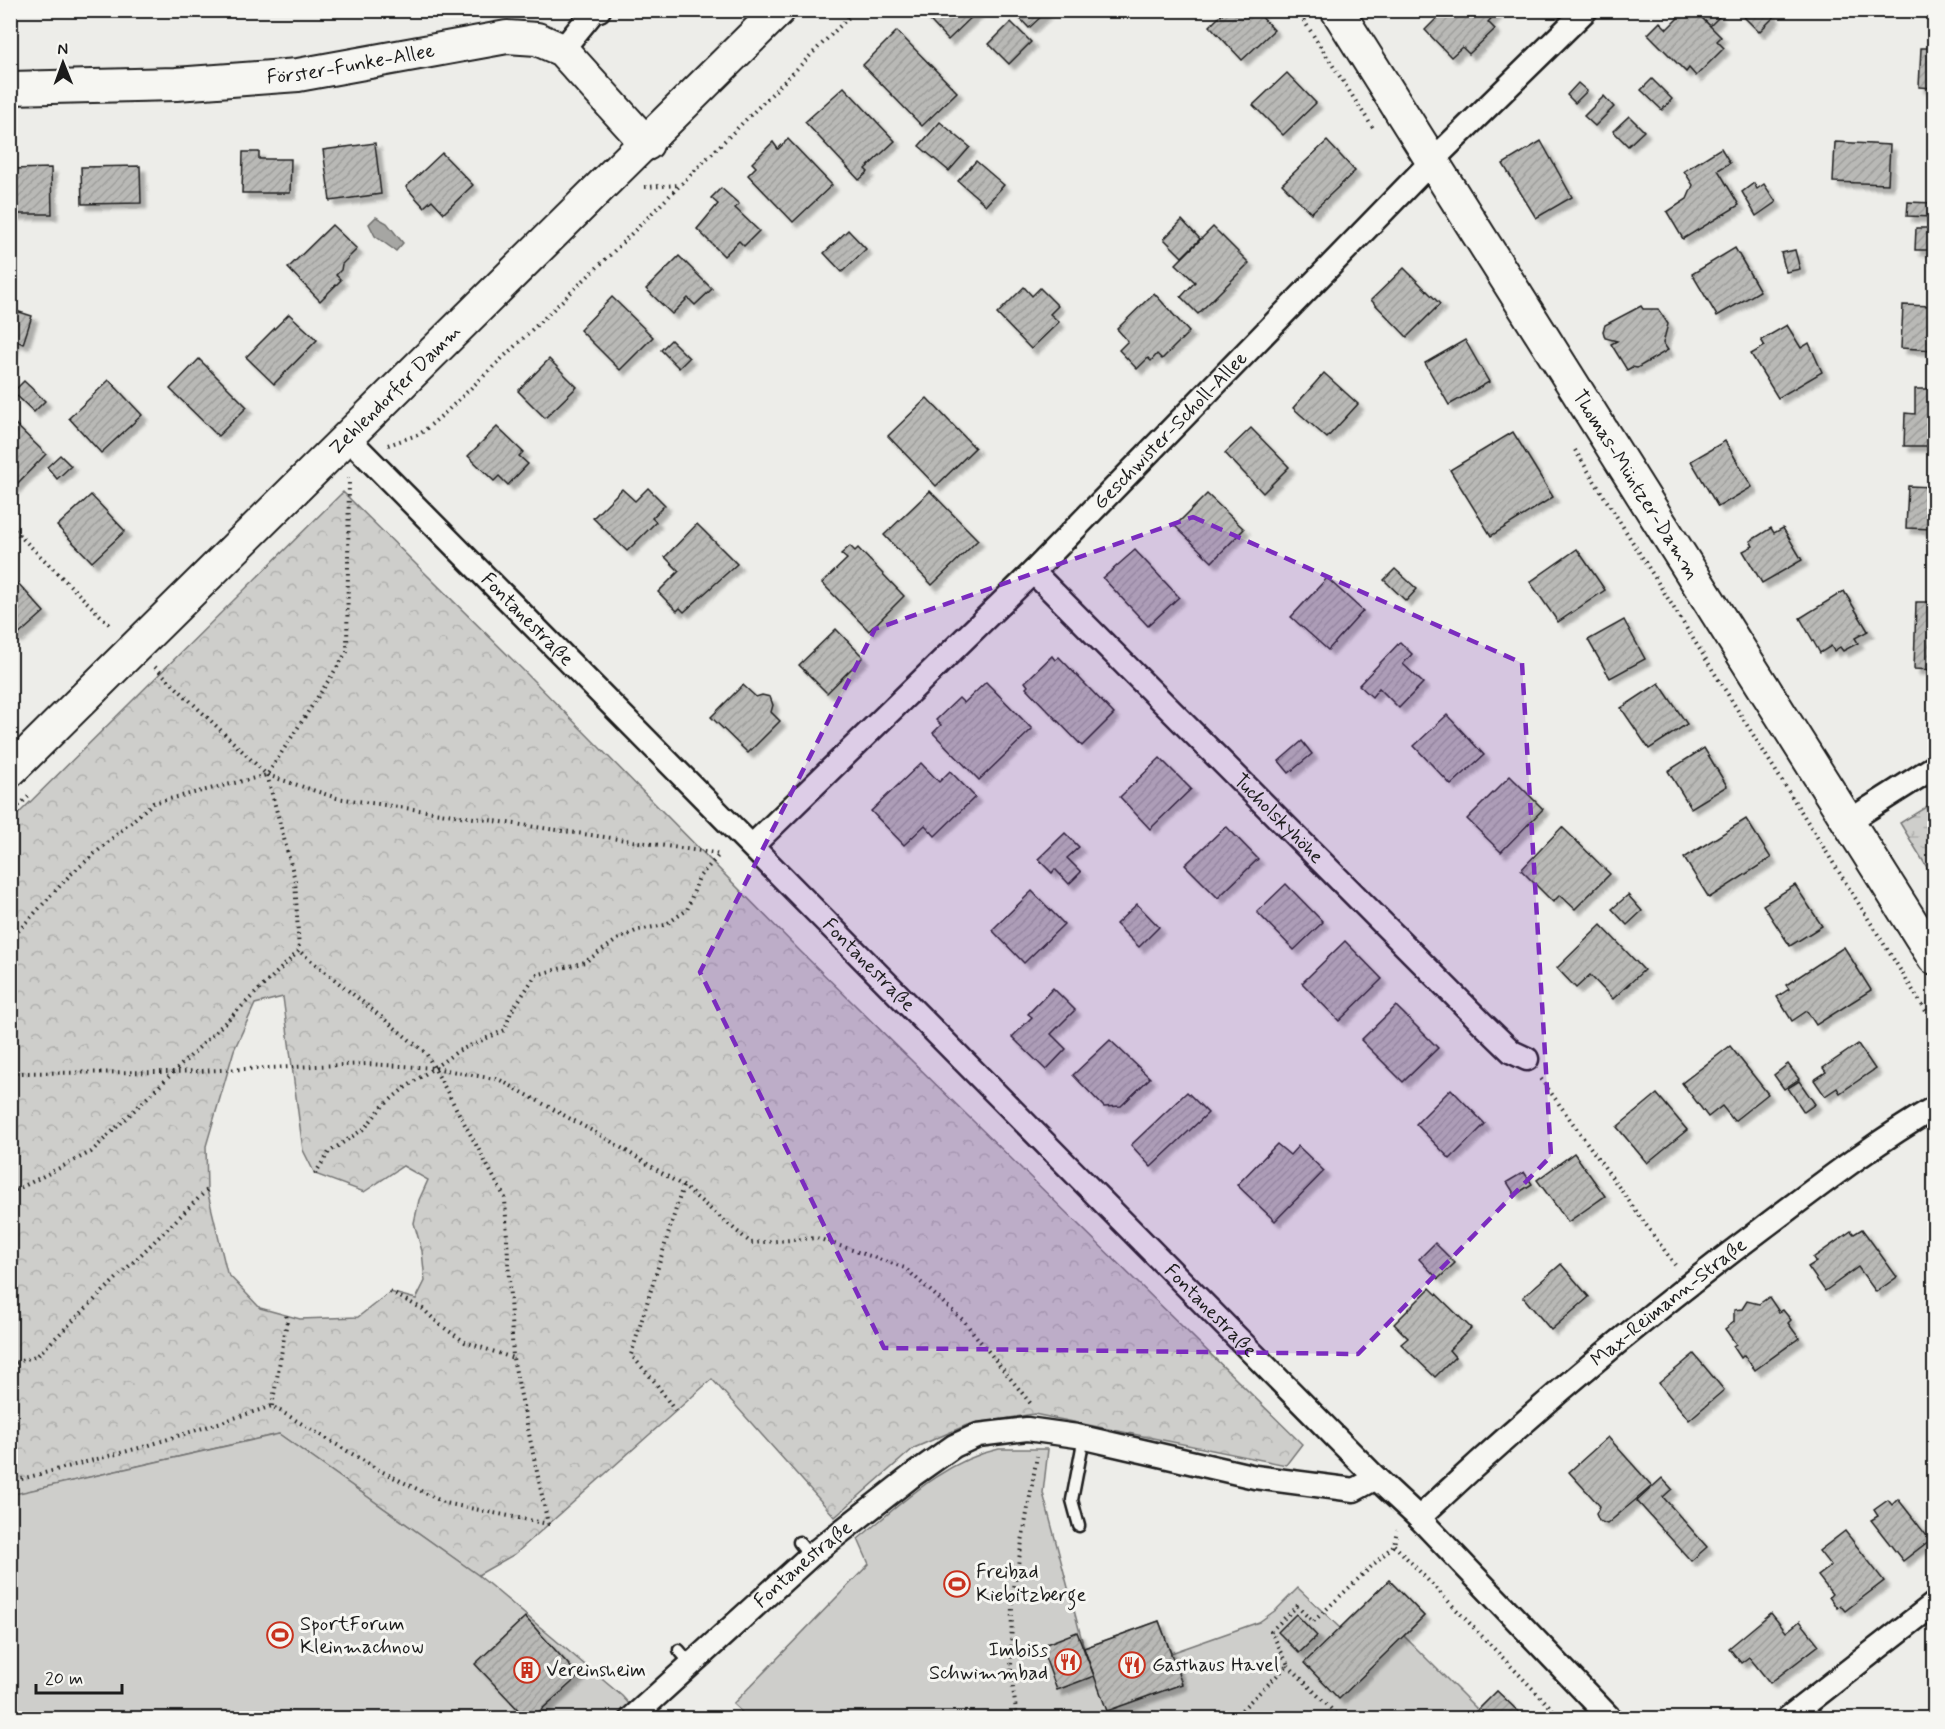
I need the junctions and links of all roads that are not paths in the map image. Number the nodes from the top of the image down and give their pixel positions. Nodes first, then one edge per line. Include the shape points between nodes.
1 (599, 10) edge
2 (779, 10) edge
3 (1337, 10) edge
4 (1586, 10) edge
5 (562, 50) junction
6 (10, 88) edge
7 (647, 144) junction
8 (1431, 162) junction
9 (353, 454) junction
10 (1033, 573) junction
11 (1935, 767) edge
12 (10, 771) edge
13 (1848, 821) junction
14 (752, 846) junction
15 (1935, 958) edge
16 (1527, 1059) road end
17 (1935, 1108) edge
18 (1084, 1437) junction
19 (1376, 1478) junction
20 (1419, 1518) junction
21 (1079, 1526) dead end
22 (1935, 1604) edge
23 (632, 1719) edge
24 (1610, 1719) edge
25 (1788, 1719) edge

1 - 5 street via 593,12
2 - 7 street, Zehlendorfer Damm
3 - 8 street, Thomas-Müntzer-Damm
4 - 8 street, Geschwister-Scholl-Allee
5 - 6 street, Förster-Funke-Allee via 537,39 507,37 298,75 176,84
5 - 7 street, Förster-Funke-Allee
7 - 9 street, Zehlendorfer Damm
8 - 10 street, Geschwister-Scholl-Allee
8 - 13 street, Thomas-Müntzer-Damm
9 - 12 street, Zehlendorfer Damm via 133,648
9 - 14 street, Fontanestraße
10 - 14 street, Geschwister-Scholl-Allee
10 - 16 street, Tucholskyhöhe via 1481,1022 1512,1052
11 - 13 street
13 - 15 street, Thomas-Müntzer-Damm
14 - 19 street, Fontanestraße
17 - 20 street, Max-Reimann-Straße via 1882,1138 1689,1284 1496,1446
18 - 19 street, Fontanestraße via 1255,1477 1354,1490
18 - 21 lane via 1072,1500
18 - 23 street, Fontanestraße via 1046,1441 1027,1429 984,1434 954,1446 804,1549 685,1657
19 - 20 street, Fontanestraße
20 - 24 street, Fontanestraße
22 - 25 street

